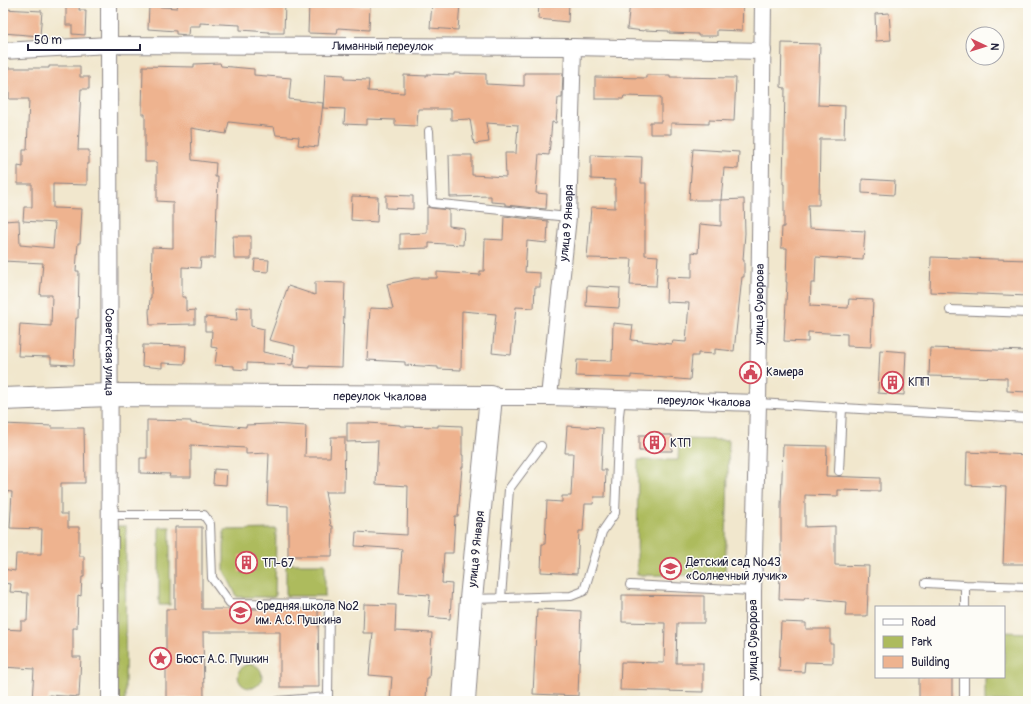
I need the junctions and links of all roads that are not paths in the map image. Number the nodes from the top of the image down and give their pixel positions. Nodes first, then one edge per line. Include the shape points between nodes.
1 (109, 3) edge
2 (763, 3) edge
3 (109, 45) junction
4 (573, 47) junction
5 (3, 51) edge
6 (762, 51) junction
7 (429, 131) dead end
8 (568, 217) junction
9 (950, 310) dead end
10 (1028, 313) edge
11 (110, 395) junction
12 (491, 397) junction
13 (549, 397) junction
14 (3, 399) edge
15 (621, 399) junction
16 (758, 403) junction
17 (842, 408) junction
18 (1028, 418) edge
19 (541, 446) dead end
20 (839, 471) dead end
21 (110, 515) junction
22 (926, 583) dead end
23 (630, 585) dead end
24 (965, 585) junction
25 (1028, 587) edge
26 (753, 591) junction
27 (501, 598) junction
28 (471, 599) junction
29 (965, 606) edge
30 (964, 678) edge
31 (110, 701) edge
32 (278, 701) edge
33 (464, 701) edge
34 (753, 701) edge
35 (964, 701) edge

1 - 3 street, Советская улица
2 - 6 street, улица Суворова
3 - 4 street, Лиманный переулок
3 - 5 street, Лиманный переулок
3 - 11 street, Советская улица
4 - 6 street, Лиманный переулок
4 - 8 street, улица 9 Января
6 - 16 street, улица Суворова
7 - 8 lane via 432,203
8 - 13 street, улица 9 Января
9 - 10 lane
11 - 12 street, переулок Чкалова
11 - 14 street, переулок Чкалова
11 - 21 street, Советская улица
12 - 13 street, переулок Чкалова
12 - 28 street, улица 9 Января
13 - 15 street, переулок Чкалова
15 - 16 street, переулок Чкалова
15 - 27 lane via 615,513 602,532 584,591 571,596
16 - 17 lane
16 - 26 street, улица Суворова
17 - 18 lane
17 - 20 lane
19 - 27 lane via 509,489
21 - 31 street, Советская улица
21 - 32 lane via 204,515 210,524 212,578 230,603 329,604 328,697
22 - 24 lane
23 - 26 lane
24 - 25 lane
24 - 29 lane
26 - 34 street, улица Суворова
27 - 28 lane
28 - 33 street, улица 9 Января
30 - 35 lane

